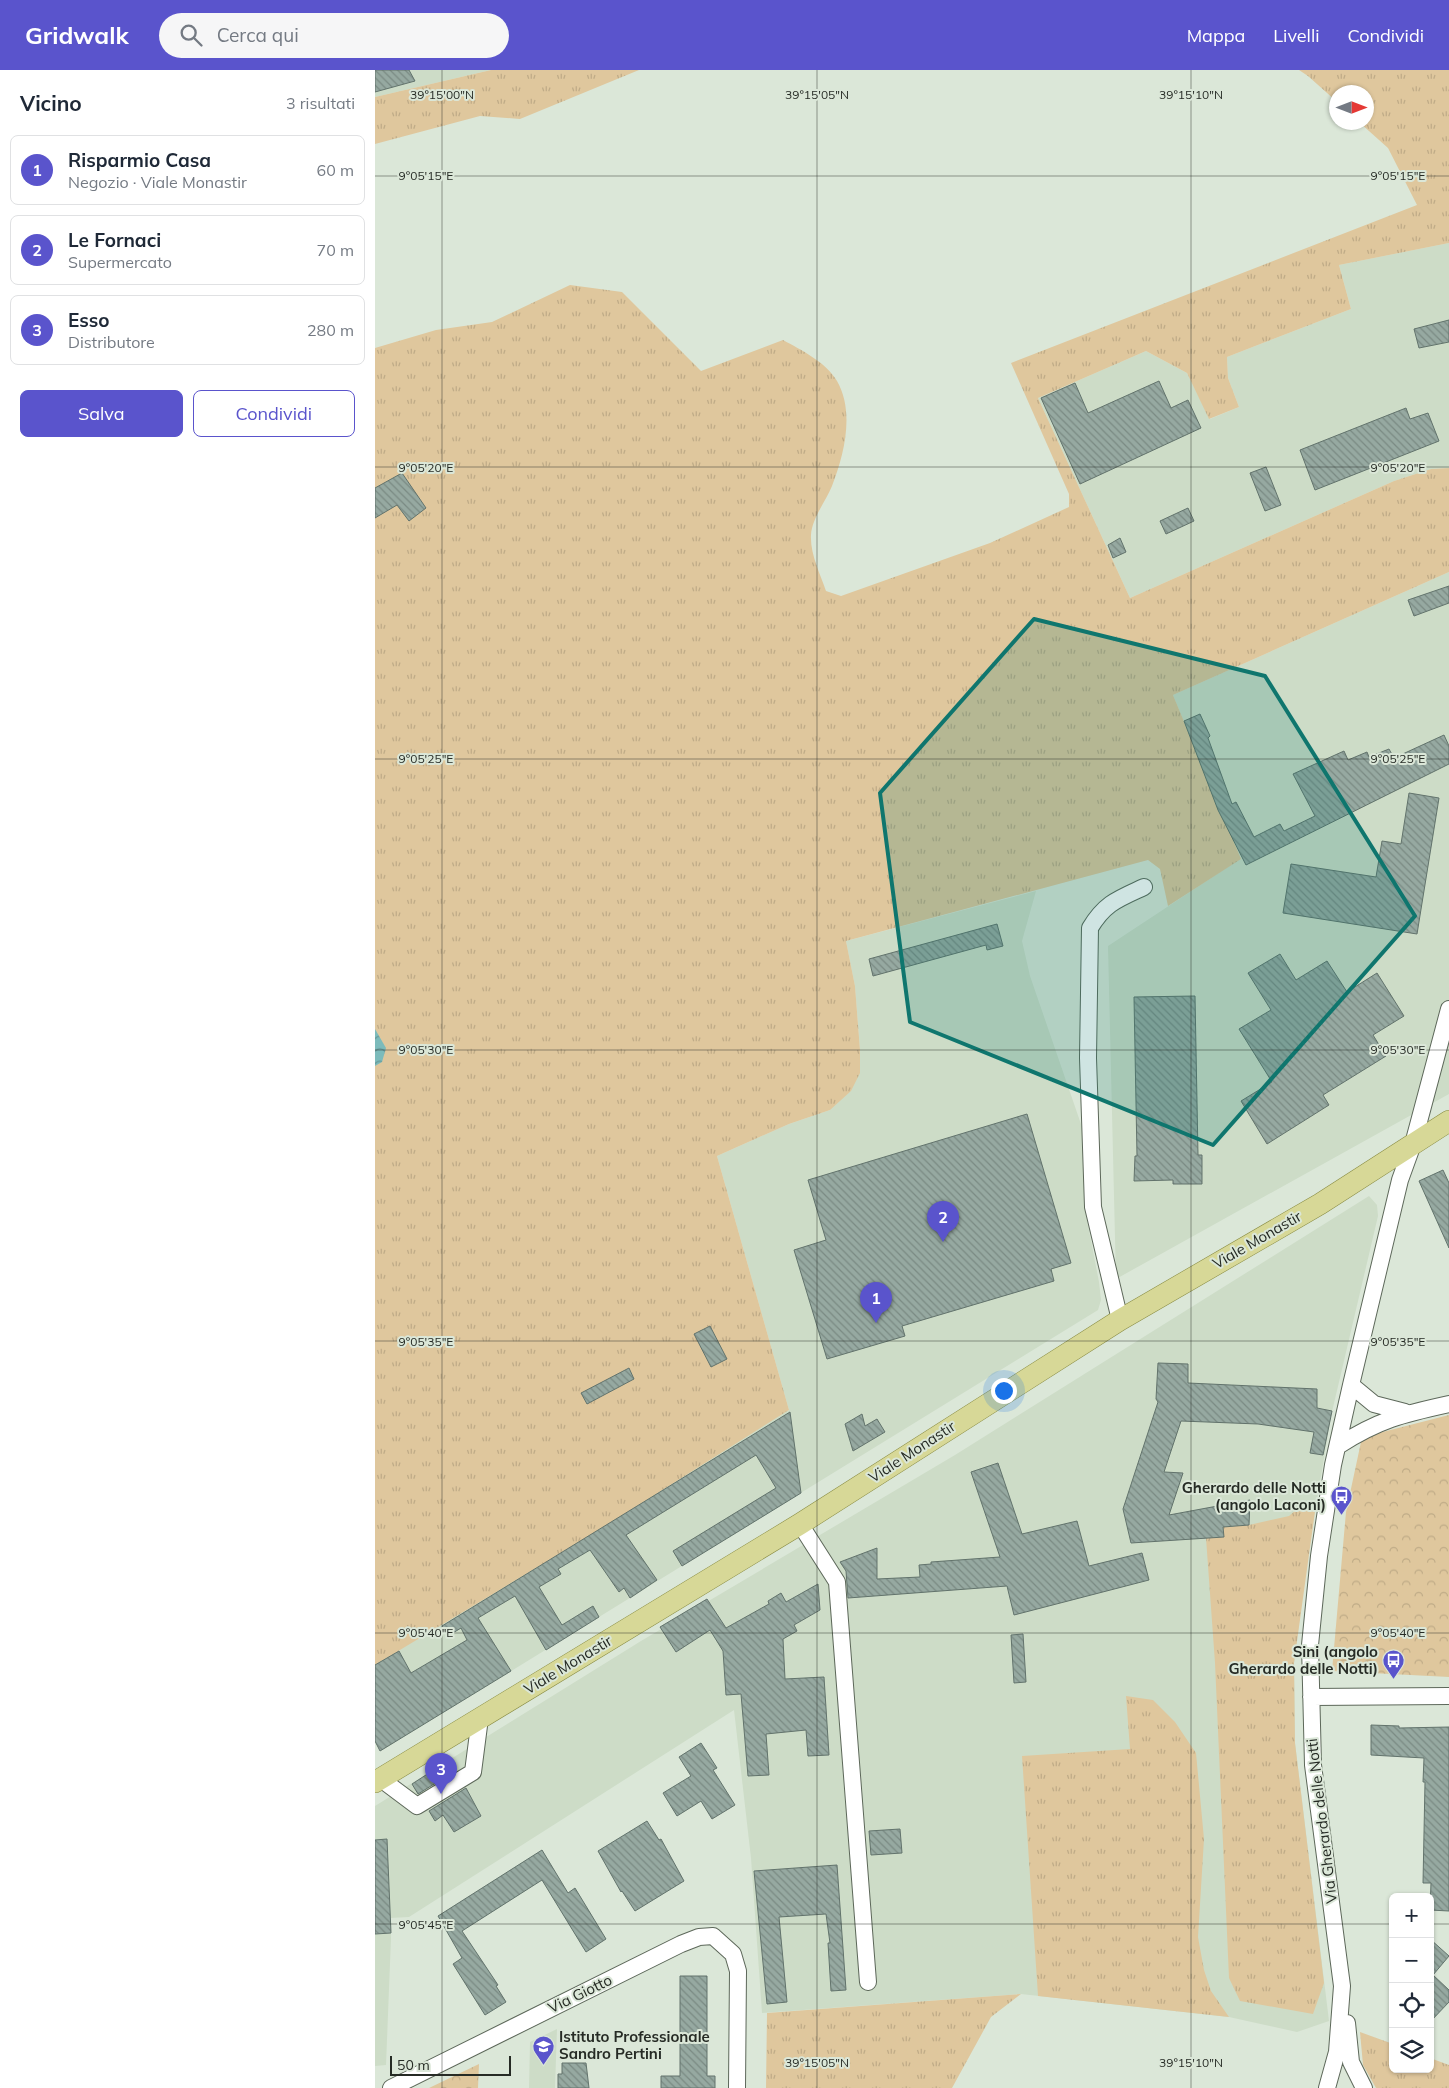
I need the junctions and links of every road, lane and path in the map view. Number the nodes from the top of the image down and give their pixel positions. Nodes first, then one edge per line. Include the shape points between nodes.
1 (1144, 888) dead end
2 (1449, 1009) edge
3 (1449, 1121) edge
4 (1413, 1144) junction
5 (1120, 1320) junction
6 (1351, 1385) junction
7 (1449, 1404) edge
8 (1407, 1413) junction
9 (1338, 1446) junction
10 (800, 1524) junction
11 (1449, 1696) edge
12 (1311, 1697) junction
13 (480, 1718) junction
14 (378, 1780) edge
15 (868, 1982) dead end
16 (1342, 1986) junction
17 (391, 2088) edge
18 (737, 2088) edge
19 (1327, 2088) edge
20 (1365, 2088) edge

1 - 5 street via 1111,902 1091,928 1088,1058 1093,1207
2 - 4 street, Via Gherardo delle Notti
3 - 4 main road, Viale Monastir
4 - 5 main road, Viale Monastir via 1320,1204
4 - 6 street, Via Gherardo delle Notti via 1400,1180
5 - 10 main road, Viale Monastir
6 - 8 street via 1374,1404
6 - 9 street, Via Gherardo delle Notti
7 - 8 street
8 - 9 street via 1365,1428
9 - 12 street, Via Gherardo delle Notti via 1319,1556 1310,1645
10 - 13 main road, Viale Monastir
10 - 15 street via 837,1582
11 - 12 street
12 - 16 street, Via Gherardo delle Notti via 1313,1765
13 - 14 main road, Viale Monastir
13 - 14 street via 473,1772 417,1806
16 - 19 street, Via Gherardo delle Notti via 1337,2052
16 - 20 street via 1351,2062
17 - 18 street, Via Giotto via 699,1937 713,1936 733,1954 739,1991

